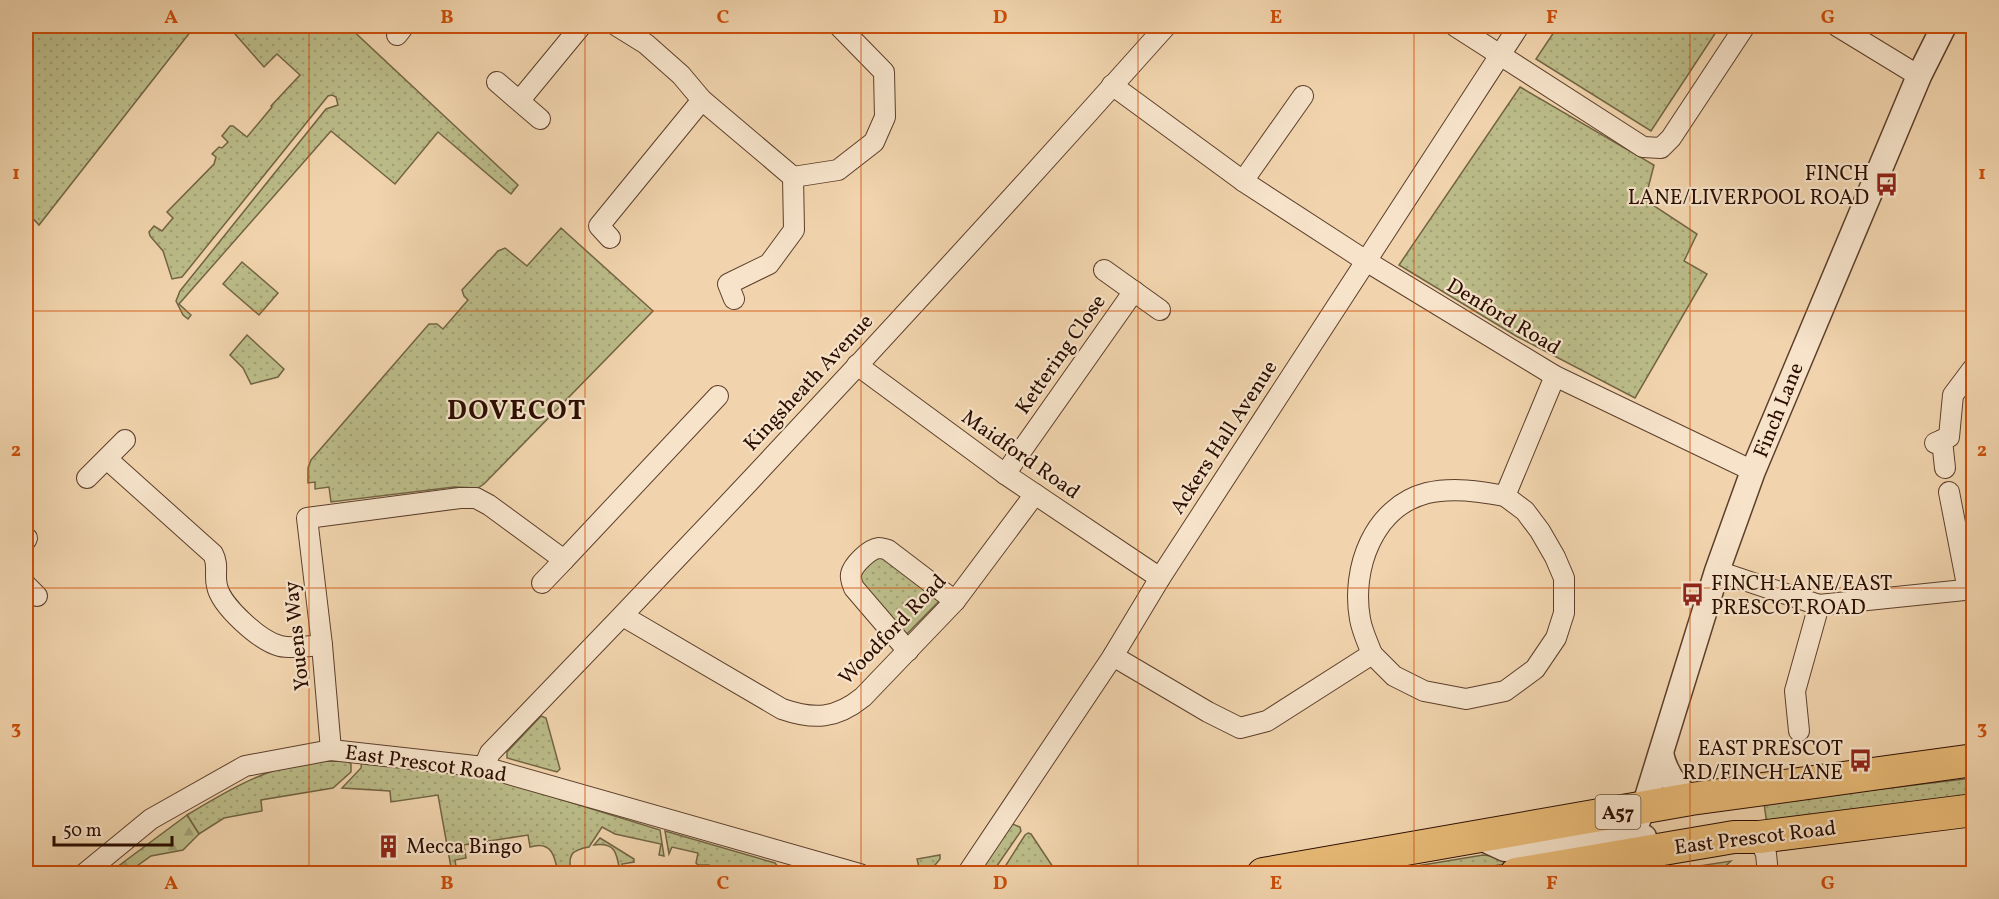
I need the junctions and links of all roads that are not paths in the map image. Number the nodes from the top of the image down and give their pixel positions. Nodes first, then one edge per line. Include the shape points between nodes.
1 (580, 26) edge
2 (617, 26) edge
3 (839, 26) edge
4 (1166, 26) edge
5 (1455, 26) edge
6 (1519, 26) edge
7 (1745, 26) edge
8 (1837, 26) edge
9 (1944, 26) edge
10 (1500, 54) junction
11 (1919, 76) junction
12 (497, 82) dead end
13 (1113, 85) junction
14 (1302, 96) dead end
15 (520, 100) junction
16 (702, 100) junction
17 (540, 119) dead end
18 (794, 177) junction
19 (1243, 181) junction
20 (610, 238) dead end
21 (1366, 261) junction
22 (1104, 270) dead end
23 (1134, 291) junction
24 (734, 299) dead end
25 (1160, 310) dead end
26 (857, 365) junction
27 (1974, 367) edge
28 (1555, 376) junction
29 (718, 396) dead end
30 (125, 440) dead end
31 (107, 459) junction
32 (1945, 468) dead end
33 (1753, 471) junction
34 (1005, 474) junction
35 (87, 478) dead end
36 (1949, 492) dead end
37 (1035, 494) junction
38 (1505, 496) junction
39 (559, 555) junction
40 (1716, 571) junction
41 (1160, 578) junction
42 (542, 583) dead end
43 (1971, 589) edge
44 (955, 601) junction
45 (1819, 605) junction
46 (623, 616) junction
47 (322, 645) junction
48 (908, 651) junction
49 (1372, 654) junction
50 (1113, 656) junction
51 (1799, 731) dead end
52 (332, 750) junction
53 (1661, 753) junction
54 (1974, 760) edge
55 (484, 767) junction
56 (1691, 799) junction
57 (1644, 807) junction
58 (1974, 810) edge
59 (1477, 836) junction
60 (1759, 837) junction
61 (1630, 858) edge
62 (1547, 871) edge
63 (84, 873) edge
64 (860, 873) edge
65 (967, 873) edge
66 (1263, 873) edge
67 (1768, 873) edge

1 - 15 street
2 - 16 street via 655,52
3 - 18 street via 884,72 885,117 874,142 838,170
4 - 13 street, Kingsheath Avenue
5 - 10 street
6 - 10 street, Ackers Hall Avenue
7 - 10 street via 1661,148 1643,147
8 - 11 street
9 - 11 street, Finch Lane
10 - 21 street, Ackers Hall Avenue
11 - 33 street, Finch Lane
12 - 15 street
13 - 19 street, Denford Road
13 - 26 street, Kingsheath Avenue
14 - 19 street
15 - 17 street
16 - 18 street
16 - 20 street via 599,226
18 - 24 street via 794,230 769,264 728,284
19 - 21 street, Denford Road
21 - 28 street, Denford Road
21 - 41 street, Ackers Hall Avenue
22 - 23 street
23 - 25 street
23 - 34 street, Kettering Close
26 - 34 street, Maidford Road
26 - 46 street, Kingsheath Avenue
27 - 32 street via 1953,395 1950,437 1939,442
28 - 33 street, Denford Road
28 - 38 street
29 - 39 street
30 - 31 street
31 - 35 street
31 - 47 street via 213,555 221,596 251,629 280,646
33 - 40 street, Finch Lane
34 - 37 street, Maidford Road
36 - 43 street
37 - 41 street, Maidford Road
37 - 44 street, Woodford Road
38 - 49 street via 1449,490 1426,494 1399,507 1380,524 1360,566 1360,620
38 - 49 street via 1525,510 1564,578 1564,613 1556,639 1535,669 1505,691 1466,699 1424,691 1394,676
39 - 42 street
39 - 47 street, Youens Way via 476,498 307,518
40 - 45 street
40 - 53 street, Finch Lane
41 - 50 street, Ackers Hall Avenue
43 - 45 street
44 - 48 street, Woodford Road
44 - 48 street via 888,550 872,550 855,566 851,572 854,588
45 - 51 street via 1795,691
46 - 48 street, Woodford Road via 765,700 798,715 815,716 848,709
46 - 55 street, Kingsheath Avenue via 490,753
47 - 52 street, Youens Way
49 - 50 street via 1267,721 1240,728
50 - 65 street, Ackers Hall Avenue
52 - 55 street, East Prescot Road
52 - 63 street, East Prescot Road via 245,766 151,819
53 - 56 street via 1668,775
53 - 57 street, Finch Lane
54 - 56 highway, A57
55 - 64 street, East Prescot Road
56 - 57 highway, A57
57 - 59 highway, A57
57 - 61 street, Finch Lane
58 - 60 highway, East Prescot Road / A57
59 - 61 street via 1505,849 1612,834
59 - 66 highway, A57
60 - 61 highway, East Prescot Road / A57 via 1734,837
60 - 67 street
61 - 62 highway, East Prescot Road / A57

